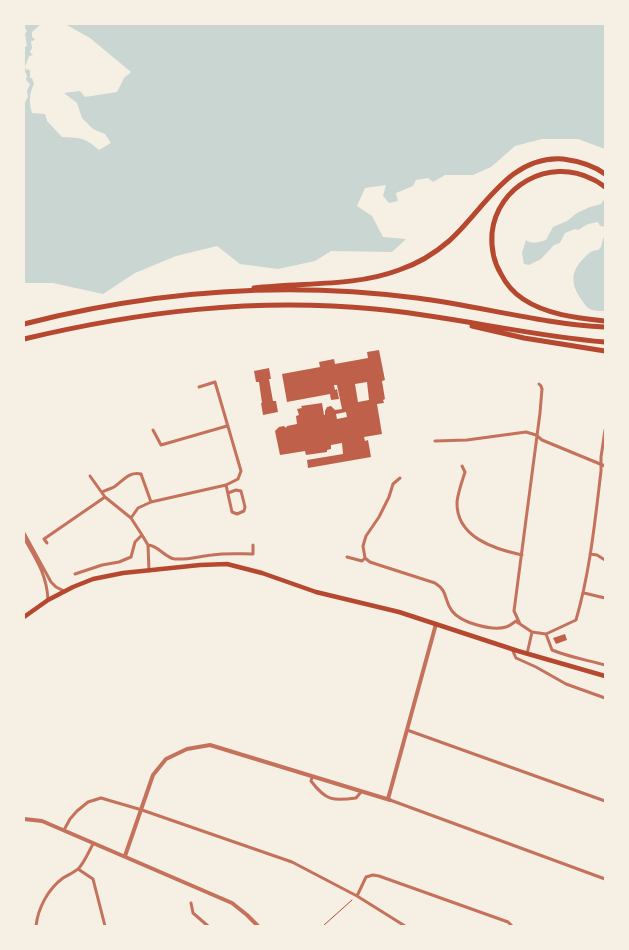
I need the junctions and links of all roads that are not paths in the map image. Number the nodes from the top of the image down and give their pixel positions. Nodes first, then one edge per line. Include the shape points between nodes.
1 (605, 174) edge
2 (605, 187) edge
3 (224, 292) junction
4 (425, 315) junction
5 (605, 320) edge
6 (24, 324) edge
7 (605, 327) edge
8 (24, 339) edge
9 (605, 342) edge
10 (605, 351) edge
11 (539, 384) dead end
12 (199, 387) dead end
13 (227, 426) junction
14 (153, 430) dead end
15 (605, 430) edge
16 (536, 435) junction
17 (434, 441) dead end
18 (603, 465) edge
19 (462, 466) dead end
20 (90, 476) dead end
21 (400, 478) dead end
22 (226, 485) junction
23 (102, 492) junction
24 (228, 493) junction
25 (106, 497) junction
26 (151, 502) junction
27 (131, 518) junction
28 (24, 533) edge
29 (142, 535) junction
30 (24, 538) edge
31 (47, 543) dead end
32 (148, 545) junction
33 (253, 545) dead end
34 (590, 554) junction
35 (522, 555) junction
36 (347, 556) dead end
37 (365, 558) junction
38 (605, 560) edge
39 (149, 571) junction
40 (75, 574) dead end
41 (64, 591) junction
42 (584, 593) junction
43 (605, 598) edge
44 (48, 600) junction
45 (24, 617) edge
46 (436, 624) junction
47 (520, 624) junction
48 (532, 632) junction
49 (546, 634) junction
50 (512, 649) junction
51 (527, 654) junction
52 (605, 665) edge
53 (605, 676) edge
54 (605, 698) edge
55 (407, 730) junction
56 (312, 776) junction
57 (361, 792) junction
58 (389, 799) junction
59 (605, 801) edge
60 (142, 810) junction
61 (24, 819) edge
62 (64, 830) junction
63 (93, 844) junction
64 (125, 856) junction
65 (78, 869) junction
66 (605, 879) edge
67 (356, 896) junction
68 (191, 903) dead end
69 (36, 926) edge
70 (104, 926) edge
71 (208, 926) edge
72 (258, 926) edge
73 (405, 926) edge
74 (512, 926) edge

1 - 3 highway via 597,168 569,160 539,161 528,165 498,187 448,242 410,266 380,276 349,281 278,285
2 - 5 highway via 576,173 560,171 531,178 507,196 493,223 492,239 492,256 498,269 512,290 523,299 559,314
3 - 6 highway via 164,297 95,308
3 - 7 highway via 276,290 379,294
4 - 8 highway via 330,306 204,308 112,320
4 - 9 highway via 576,340
4 - 10 highway via 524,338
11 - 16 street via 542,389
12 - 13 street via 215,382
13 - 14 street via 161,445
13 - 22 street via 241,471 238,479
15 - 18 street
16 - 17 street via 526,432 467,440
16 - 18 street via 542,440
16 - 35 street
18 - 34 street
19 - 35 street via 465,472 457,504 463,525 489,546
20 - 23 street
21 - 37 street via 393,484 390,497 366,536 363,546
22 - 24 street
22 - 26 street
23 - 25 street
23 - 26 street via 114,487 124,477 141,474
24 - 24 street via 232,512 237,514 244,511 241,491
25 - 27 street
25 - 31 street via 44,539
26 - 27 street via 138,508
27 - 29 street
28 - 41 street via 51,582
29 - 32 street
29 - 40 street via 135,542 131,557
30 - 44 street via 37,560 47,585
32 - 33 street via 165,555 184,559 223,554 253,554
32 - 39 street
34 - 38 street
34 - 42 street
35 - 47 street via 514,611
36 - 37 street via 362,561
37 - 47 street via 378,566 442,587 452,612 466,621 500,628 516,621
39 - 41 main road via 108,575
39 - 46 main road via 216,563 237,566 316,592 399,612
41 - 44 main road
42 - 43 street
42 - 49 street via 576,620
44 - 45 main road
46 - 50 main road
46 - 55 street
47 - 48 street
48 - 49 street
48 - 51 street
49 - 52 street via 552,650
50 - 51 main road
50 - 54 street via 516,658 566,684
51 - 53 main road
55 - 58 street
55 - 59 street
56 - 57 street
56 - 57 street via 311,781 326,797 336,800 356,798
56 - 60 street via 210,745 187,749 166,759 153,775
57 - 58 street
58 - 66 street
60 - 62 street via 101,798 88,802 77,811
60 - 64 street
60 - 67 street via 292,862
61 - 62 street via 42,821
62 - 63 street
63 - 64 street
63 - 65 street
64 - 72 street via 232,903
65 - 69 street via 51,890 43,903
65 - 70 street via 93,879
67 - 73 street
67 - 74 street via 366,877 379,876 508,922
68 - 71 street via 193,913

